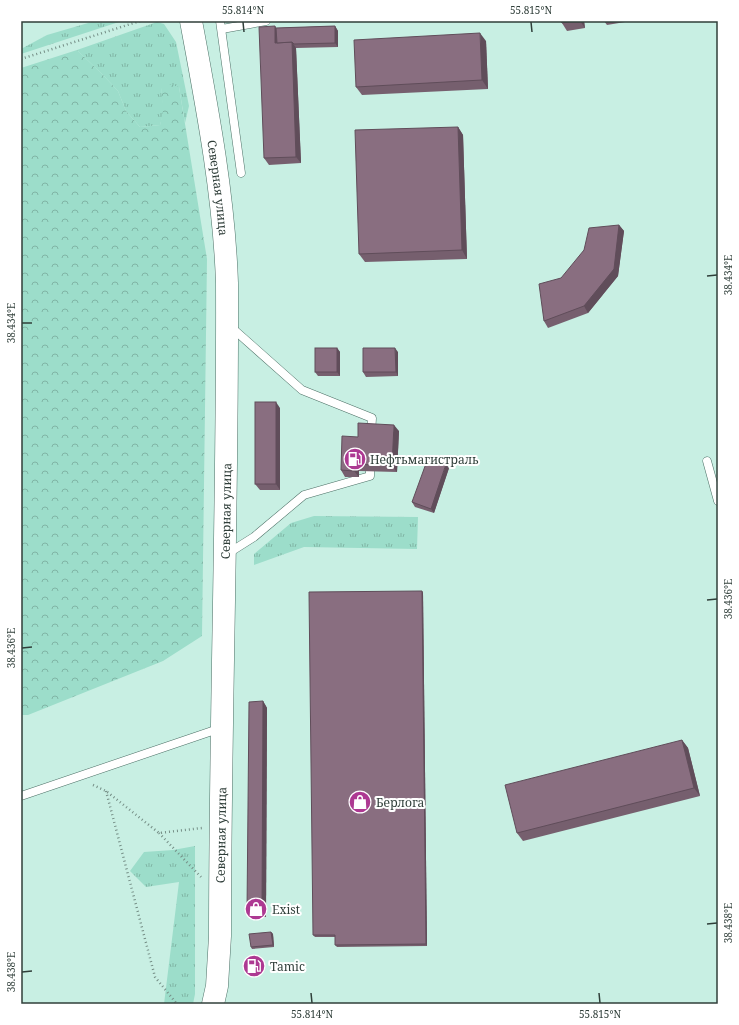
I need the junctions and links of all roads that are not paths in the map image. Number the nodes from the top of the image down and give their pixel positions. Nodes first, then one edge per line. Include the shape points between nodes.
1 (191, 21) edge
2 (266, 21) edge
3 (221, 25) edge
4 (241, 173) dead end
5 (227, 324) junction
6 (371, 440) edge
7 (371, 454) edge
8 (707, 461) dead end
9 (718, 501) edge
10 (225, 556) junction
11 (222, 728) junction
12 (21, 796) edge
13 (213, 1004) edge

1 - 5 main road, Северная улица via 222,216 226,251
2 - 3 lane
3 - 4 lane
5 - 6 lane via 302,390 372,418
5 - 10 main road, Северная улица
7 - 10 lane via 370,476 304,495 254,537
8 - 9 lane
10 - 11 main road, Северная улица
11 - 12 lane
11 - 13 main road, Северная улица via 218,968

